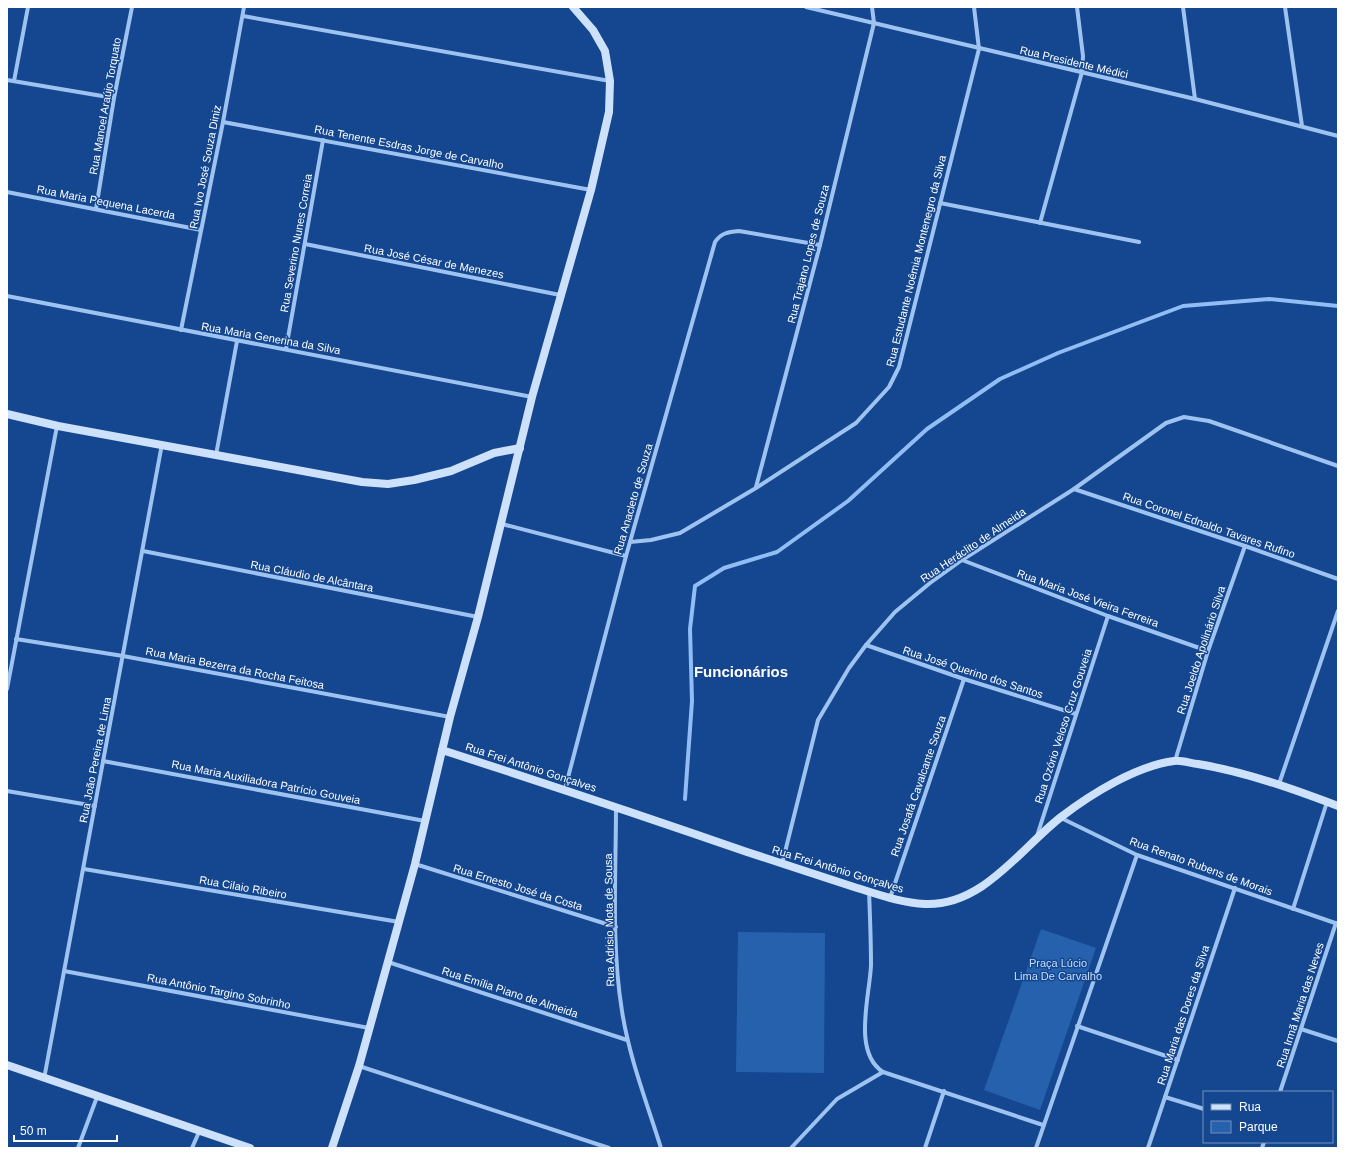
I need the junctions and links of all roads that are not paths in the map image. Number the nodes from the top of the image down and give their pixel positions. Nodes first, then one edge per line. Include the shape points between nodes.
1 (28, 7) edge
2 (132, 7) edge
3 (244, 7) edge
4 (573, 7) edge
5 (806, 7) edge
6 (872, 7) edge
7 (974, 7) edge
8 (1077, 7) edge
9 (1183, 7) edge
10 (1285, 7) edge
11 (243, 16) junction
12 (874, 23) junction
13 (979, 49) junction
14 (1082, 72) junction
15 (7, 80) edge
16 (610, 81) junction
17 (14, 82) junction
18 (114, 98) junction
19 (1195, 99) junction
20 (223, 122) junction
21 (1302, 126) junction
22 (1338, 136) edge
23 (323, 140) junction
24 (591, 190) junction
25 (7, 192) edge
26 (940, 203) junction
27 (96, 209) junction
28 (1040, 222) junction
29 (201, 230) junction
30 (1140, 242) dead end
31 (305, 244) junction
32 (820, 245) junction
33 (560, 295) junction
34 (7, 296) edge
35 (181, 330) junction
36 (237, 341) junction
37 (286, 349) junction
38 (532, 397) junction
39 (7, 414) edge
40 (58, 426) junction
41 (162, 444) junction
42 (520, 448) junction
43 (216, 455) junction
44 (1338, 466) edge
45 (756, 488) junction
46 (1074, 489) junction
47 (502, 524) junction
48 (630, 542) junction
49 (1245, 546) junction
50 (143, 551) junction
51 (626, 556) junction
52 (962, 560) junction
53 (1338, 579) edge
54 (1338, 611) edge
55 (1108, 616) junction
56 (478, 618) junction
57 (16, 639) junction
58 (866, 645) junction
59 (1208, 651) junction
60 (123, 656) junction
61 (964, 680) junction
62 (7, 686) edge
63 (1076, 714) junction
64 (450, 717) junction
65 (442, 750) junction
66 (103, 761) junction
67 (1175, 761) junction
68 (1278, 785) junction
69 (565, 789) junction
70 (7, 790) edge
71 (1328, 802) junction
72 (95, 806) junction
73 (616, 806) junction
74 (1338, 806) edge
75 (1060, 818) junction
76 (426, 821) junction
77 (1035, 842) junction
78 (1137, 854) junction
79 (415, 864) junction
80 (782, 864) junction
81 (84, 869) junction
82 (1235, 888) junction
83 (868, 891) junction
84 (890, 898) junction
85 (1292, 909) junction
86 (399, 922) junction
87 (1337, 924) edge
88 (616, 927) junction
89 (388, 962) junction
90 (64, 971) junction
91 (1077, 1026) junction
92 (370, 1028) junction
93 (1301, 1028) junction
94 (627, 1040) junction
95 (1338, 1041) edge
96 (1178, 1060) junction
97 (7, 1065) edge
98 (359, 1066) junction
99 (883, 1072) junction
100 (44, 1079) junction
101 (944, 1091) junction
102 (1280, 1091) edge
103 (97, 1097) junction
104 (1165, 1097) junction
105 (1203, 1109) edge
106 (1044, 1125) junction
107 (199, 1132) junction
108 (78, 1148) edge
109 (192, 1148) edge
110 (250, 1148) edge
111 (332, 1148) edge
112 (609, 1148) edge
113 (661, 1148) edge
114 (791, 1148) edge
115 (925, 1148) edge
116 (1036, 1148) edge
117 (1148, 1148) edge

1 - 17 street
2 - 18 street, Rua Manoel Araújo Torquato
3 - 11 street, Rua Ivo José Souza Diniz
4 - 16 street via 593,30 604,51
5 - 12 street, Rua Presidente Médici
6 - 12 street
7 - 13 street
8 - 14 street via 1083,56
9 - 19 street
10 - 21 street
11 - 16 street
11 - 20 street, Rua Ivo José Souza Diniz
12 - 13 street, Rua Presidente Médici
12 - 32 street, Rua Trajano Lopes de Souza
13 - 14 street, Rua Presidente Médici
13 - 26 street, Rua Estudante Noêmia Montenegro da Silva
14 - 19 street, Rua Presidente Médici
14 - 28 street
15 - 17 street
16 - 24 street via 608,112
17 - 18 street
18 - 27 street, Rua Manoel Araújo Torquato
19 - 21 street, Rua Presidente Médici
20 - 23 street, Rua Tenente Esdras Jorge de Carvalho
20 - 29 street, Rua Ivo José Souza Diniz
21 - 22 street, Rua Presidente Médici
23 - 24 street, Rua Tenente Esdras Jorge de Carvalho
23 - 31 street, Rua Severino Nunes Correia
24 - 33 street
25 - 27 street, Rua Maria Pequena Lacerda
26 - 28 street
26 - 45 street, Rua Estudante Noêmia Montenegro da Silva via 899,367 889,387 856,423
27 - 29 street, Rua Maria Pequena Lacerda
28 - 30 street
29 - 35 street, Rua Ivo José Souza Diniz
31 - 33 street, Rua José César de Menezes
31 - 37 street, Rua Severino Nunes Correia
32 - 45 street, Rua Trajano Lopes de Souza
32 - 48 street, Rua Anacleto de Souza via 739,231 719,236 712,249
33 - 38 street
34 - 35 street, Rua Maria Generina da Silva
35 - 36 street, Rua Maria Generina da Silva
36 - 37 street, Rua Maria Generina da Silva
36 - 43 street
37 - 38 street, Rua Maria Generina da Silva
38 - 42 street
39 - 40 street
40 - 41 street
40 - 57 street
41 - 43 street
41 - 50 street, Rua João Pereira de Lima
42 - 43 street via 494,454 451,471 388,484 362,482
42 - 47 street
44 - 46 street, Rua Heráclito de Almeida via 1196,418 1174,419
45 - 48 street, Rua Estudante Noêmia Montenegro da Silva via 680,533
46 - 49 street, Rua Coronel Ednaldo Tavares Rufino
46 - 52 street, Rua Heráclito de Almeida
47 - 51 street
47 - 56 street
48 - 51 street, Rua Anacleto de Souza
49 - 53 street, Rua Coronel Ednaldo Tavares Rufino
49 - 59 street, Rua Joeldo Apolinário Silva
50 - 56 street, Rua Cláudio de Alcântara
50 - 60 street, Rua João Pereira de Lima
51 - 69 street, Rua Anacleto de Souza
52 - 55 street, Rua Maria José Vieira Ferreira
52 - 58 street, Rua Heráclito de Almeida via 895,612
54 - 68 street
55 - 59 street, Rua Maria José Vieira Ferreira
55 - 63 street, Rua Ozório Veloso Cruz Gouveia
56 - 64 street
57 - 60 street, Rua Maria Bezerra da Rocha Feitosa
57 - 62 street
58 - 61 street, Rua José Querino dos Santos
58 - 80 street, Rua Heráclito de Almeida via 834,690 818,720
59 - 67 street, Rua Joeldo Apolinário Silva
60 - 64 street, Rua Maria Bezerra da Rocha Feitosa
60 - 66 street, Rua João Pereira de Lima
61 - 63 street, Rua José Querino dos Santos
61 - 84 street, Rua Josafá Cavalcante Souza
63 - 77 street, Rua Ozório Veloso Cruz Gouveia
64 - 65 street
65 - 69 street, Rua Frei Antônio Gonçalves
65 - 76 street
66 - 72 street, Rua João Pereira de Lima
66 - 76 street, Rua Maria Auxiliadora Patrício Gouveia
67 - 68 street, Rua Frei Antônio Gonçalves via 1215,767
67 - 75 street, Rua Frei Antônio Gonçalves via 1145,769 1112,783
68 - 71 street, Rua Frei Antônio Gonçalves
69 - 73 street, Rua Frei Antônio Gonçalves
70 - 72 street
71 - 74 street, Rua Frei Antônio Gonçalves
71 - 85 street
72 - 81 street, Rua João Pereira de Lima
73 - 80 street, Rua Frei Antônio Gonçalves
73 - 88 street, Rua Adrisio Mota de Sousa
75 - 77 street, Rua Frei Antônio Gonçalves
75 - 78 street, Rua Renato Rubens de Morais
76 - 79 street
77 - 84 street, Rua Frei Antônio Gonçalves via 995,876 970,894 958,899 925,904
78 - 82 street, Rua Renato Rubens de Morais
78 - 91 street
79 - 86 street
79 - 88 street, Rua Ernesto José da Costa
80 - 83 street, Rua Frei Antônio Gonçalves
81 - 86 street, Rua Cilaio Ribeiro
81 - 90 street, Rua João Pereira de Lima
82 - 85 street, Rua Renato Rubens de Morais
82 - 96 street, Rua Maria das Dores da Silva
83 - 84 street, Rua Frei Antônio Gonçalves
83 - 99 street via 871,967 865,1027 871,1058
85 - 87 street, Rua Renato Rubens de Morais
86 - 89 street
87 - 93 street, Rua Irmã Maria das Neves
88 - 94 street, Rua Adrisio Mota de Sousa via 618,983
89 - 92 street
89 - 94 street, Rua Emília Piano de Almeida
90 - 92 street, Rua Antônio Targino Sobrinho
90 - 100 street, Rua João Pereira de Lima
91 - 96 street
91 - 106 street
92 - 98 street
93 - 95 street
93 - 102 street, Rua Irmã Maria das Neves
94 - 113 street, Rua Adrisio Mota de Sousa
96 - 104 street, Rua Maria das Dores da Silva
97 - 100 street
98 - 111 street
98 - 112 street
99 - 101 street
99 - 114 street via 836,1100
100 - 103 street
101 - 106 street
101 - 115 street
103 - 107 street
103 - 108 street
104 - 105 street
104 - 117 street, Rua Maria das Dores da Silva
106 - 116 street
107 - 109 street
107 - 110 street

